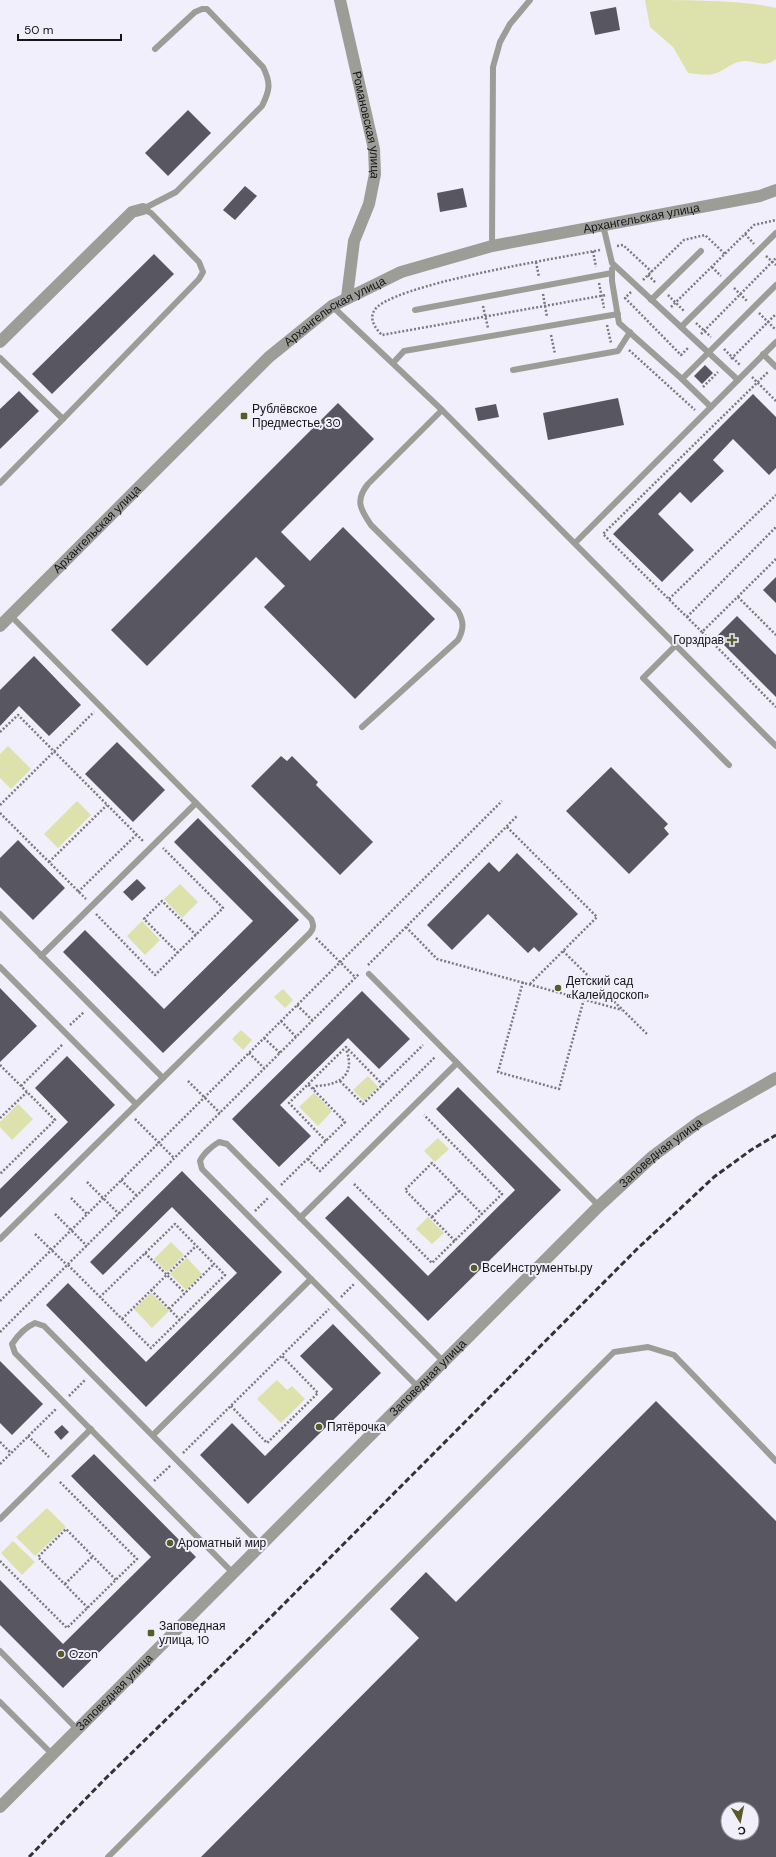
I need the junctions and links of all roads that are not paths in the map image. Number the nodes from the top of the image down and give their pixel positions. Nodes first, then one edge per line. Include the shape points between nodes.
1 (340, 0) edge
2 (530, 0) edge
3 (155, 49) dead end
4 (776, 190) edge
5 (143, 209) junction
6 (603, 225) junction
7 (776, 233) edge
8 (492, 246) junction
9 (701, 251) dead end
10 (612, 263) junction
11 (612, 273) junction
12 (776, 285) edge
13 (347, 297) junction
14 (651, 300) junction
15 (332, 306) junction
16 (415, 310) dead end
17 (618, 314) junction
18 (681, 327) junction
19 (630, 332) junction
20 (0, 342) edge
21 (776, 342) edge
22 (709, 352) junction
23 (763, 354) junction
24 (0, 358) edge
25 (393, 363) junction
26 (775, 367) edge
27 (513, 370) dead end
28 (682, 379) junction
29 (738, 380) junction
30 (711, 407) junction
31 (442, 410) junction
32 (63, 419) junction
33 (0, 483) edge
34 (575, 543) junction
35 (10, 616) junction
36 (0, 626) edge
37 (676, 645) junction
38 (362, 727) dead end
39 (776, 746) edge
40 (729, 765) dead end
41 (196, 803) junction
42 (0, 914) edge
43 (42, 956) junction
44 (0, 966) edge
45 (367, 971) road end
46 (457, 1063) junction
47 (163, 1078) junction
48 (776, 1078) edge
49 (136, 1104) junction
50 (599, 1206) junction
51 (300, 1218) junction
52 (0, 1239) edge
53 (311, 1279) junction
54 (444, 1362) junction
55 (418, 1387) junction
56 (91, 1429) junction
57 (153, 1435) junction
58 (776, 1461) edge
59 (0, 1519) edge
60 (261, 1545) junction
61 (233, 1573) junction
62 (0, 1652) edge
63 (0, 1702) edge
64 (77, 1729) junction
65 (52, 1754) junction
66 (1, 1804) edge
67 (108, 1857) edge

1 - 13 street, Романовская улица via 374,149 375,174 369,204 354,241
2 - 8 lane via 510,24 500,42 493,67
3 - 5 lane via 195,12 207,10 263,67 268,79 269,93 262,106 176,192
4 - 6 street, Архангельская улица via 760,196
5 - 20 street via 132,212
5 - 32 lane via 199,262 203,272
6 - 8 street, Архангельская улица
6 - 10 lane
7 - 18 lane
8 - 13 street, Архангельская улица via 401,272
9 - 14 lane
10 - 11 lane
10 - 14 lane
11 - 16 lane
11 - 17 lane
12 - 22 lane
13 - 15 street, Архангельская улица
14 - 18 lane
15 - 25 lane
15 - 35 street, Архангельская улица via 268,357
17 - 19 lane via 619,323
17 - 25 lane via 404,351
18 - 22 lane
19 - 27 lane via 618,351
19 - 28 lane
21 - 23 lane
22 - 28 lane
22 - 29 lane
23 - 26 lane
23 - 29 lane
24 - 32 lane
25 - 31 lane
28 - 30 lane
29 - 30 lane
30 - 34 lane
31 - 34 lane
31 - 38 lane via 368,484 361,493 360,504 371,525 458,611 463,630 458,640
32 - 33 lane
34 - 37 lane
35 - 36 street, Архангельская улица
35 - 41 lane
37 - 39 lane
37 - 40 lane via 643,678
41 - 43 lane
41 - 47 lane via 314,924 310,933
42 - 43 lane
43 - 47 lane
44 - 49 lane
45 - 46 lane
46 - 50 lane
46 - 51 lane
47 - 49 lane
48 - 50 street, Заповедная улица via 699,1122 652,1156
49 - 52 lane
50 - 54 street, Заповедная улица
51 - 53 lane via 227,1144 219,1142 200,1161 202,1169
51 - 54 lane
53 - 55 lane
53 - 57 lane
54 - 55 street, Заповедная улица
55 - 60 street, Заповедная улица
56 - 57 lane via 15,1353 12,1344 29,1326 35,1323 44,1326
56 - 59 lane
56 - 61 lane
57 - 60 lane
58 - 67 lane via 674,1355 648,1347 614,1352
60 - 61 street, Заповедная улица
61 - 64 street, Заповедная улица
62 - 64 lane
63 - 65 lane
64 - 65 street, Заповедная улица
65 - 66 street, Заповедная улица

